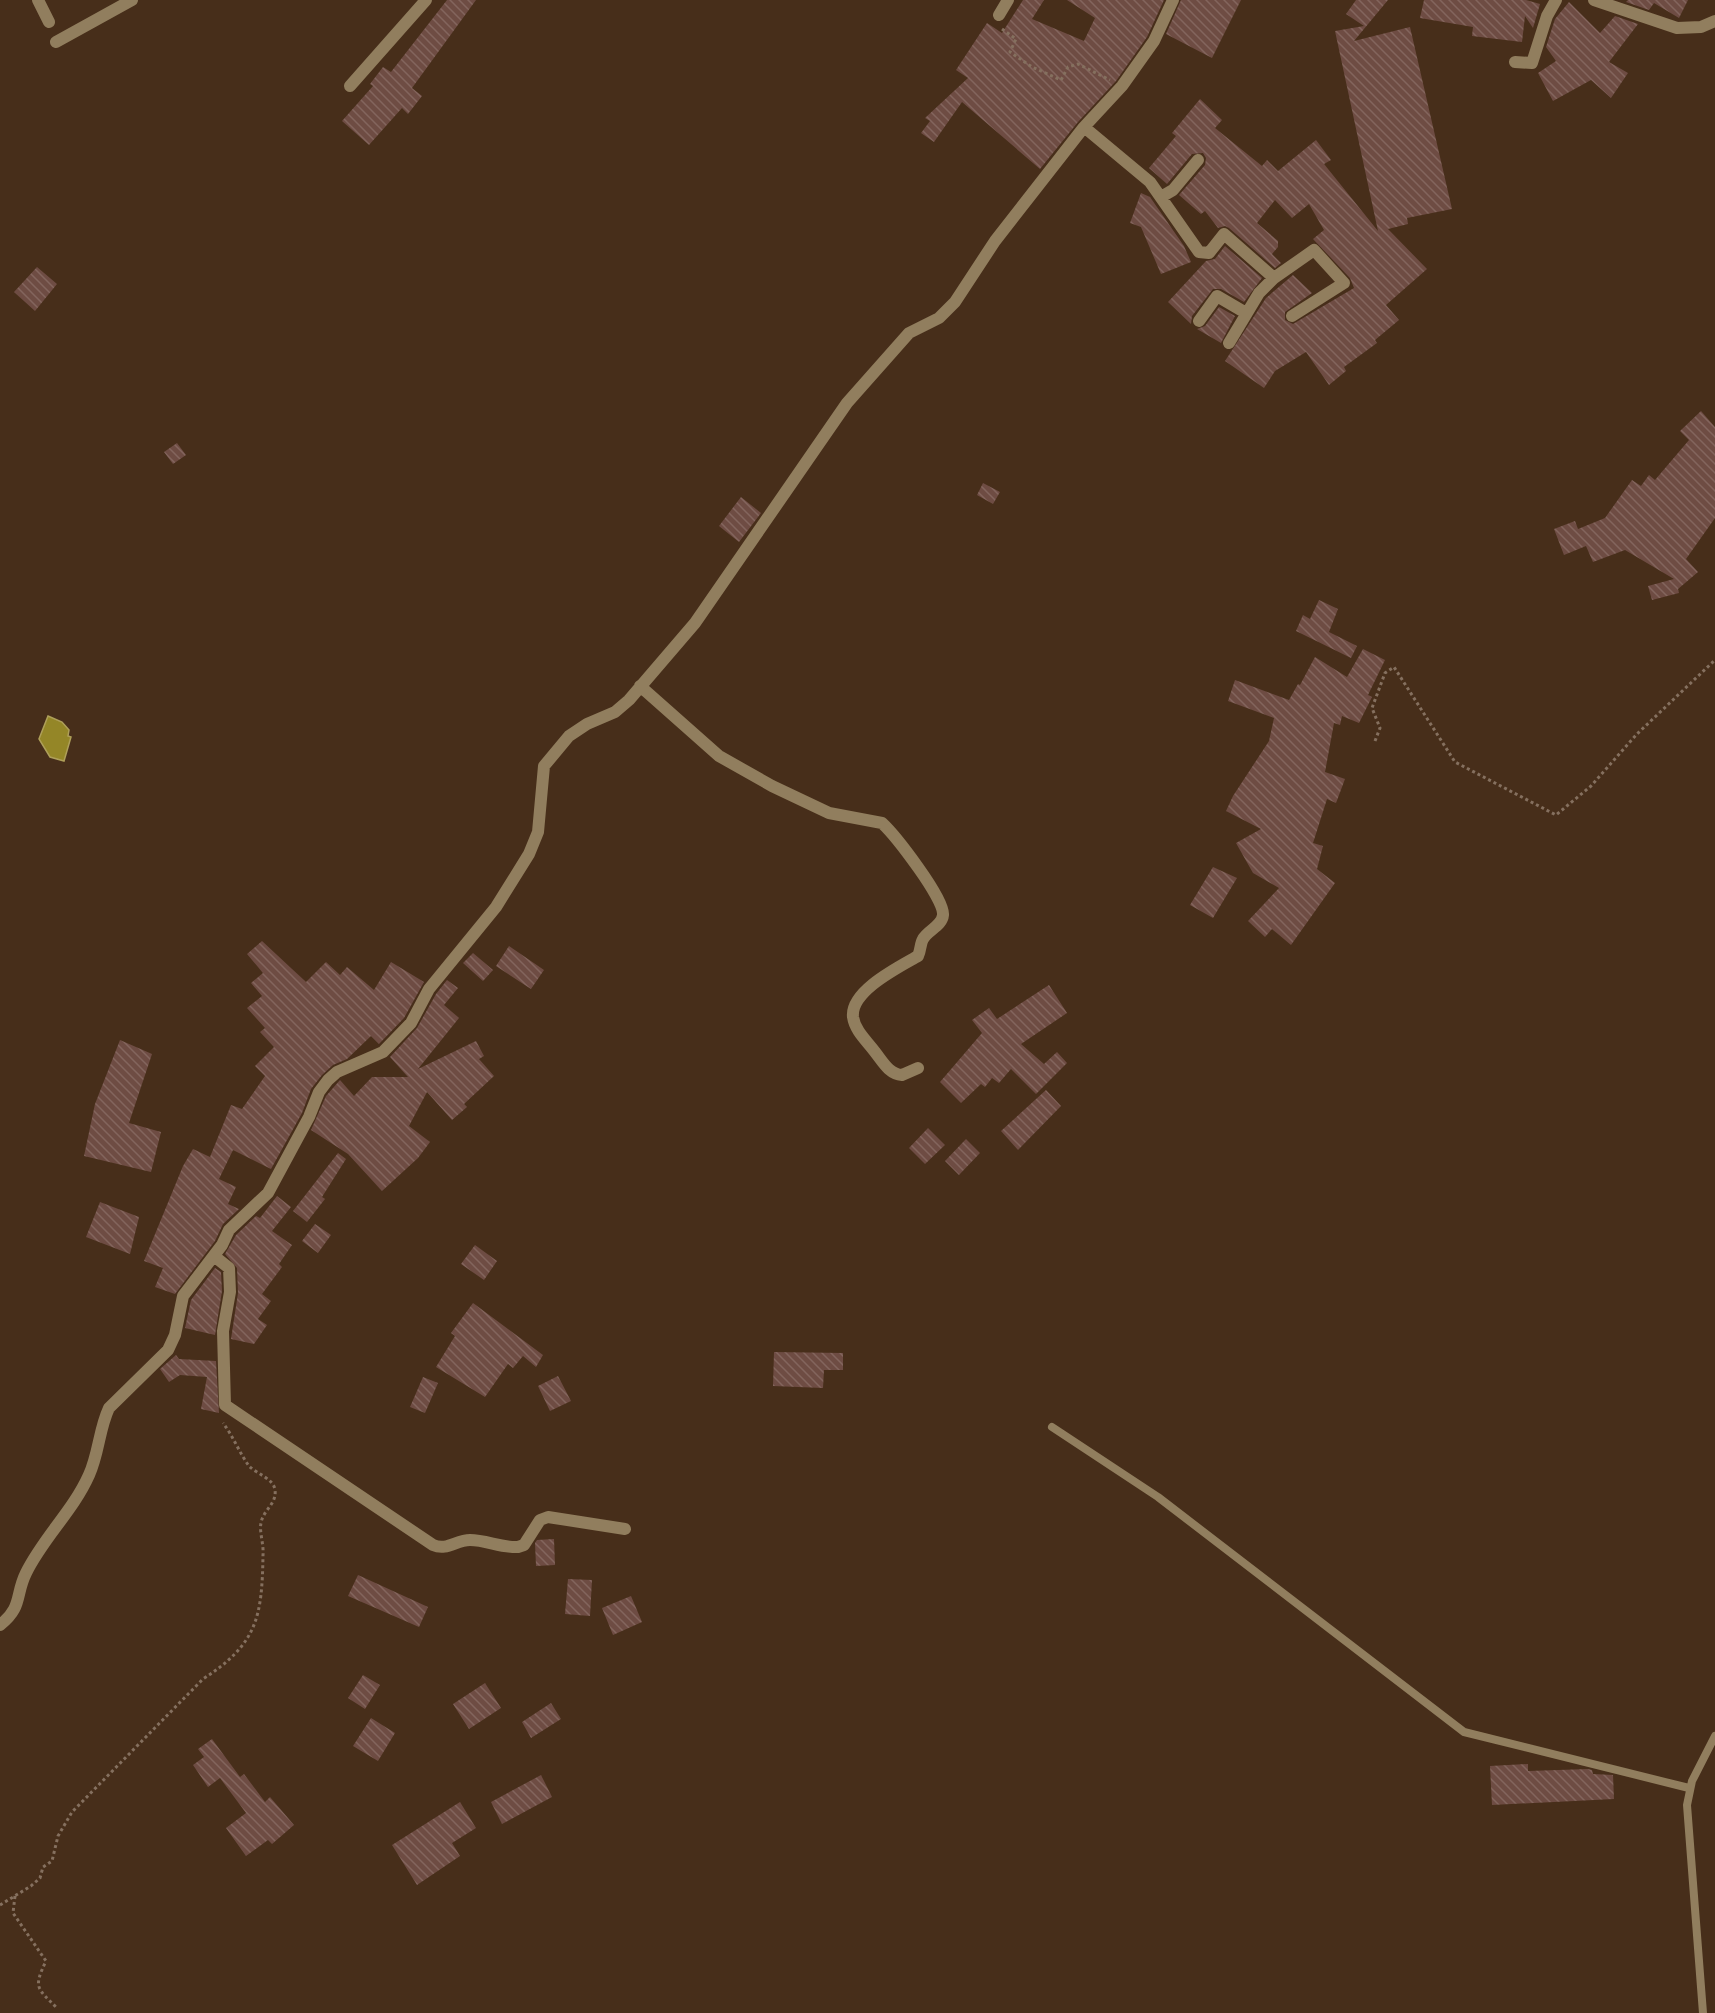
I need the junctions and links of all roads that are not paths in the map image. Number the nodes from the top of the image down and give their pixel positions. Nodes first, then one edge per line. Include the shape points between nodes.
1 (39, 0) edge
2 (132, 0) edge
3 (426, 0) edge
4 (1008, 0) edge
5 (1173, 0) edge
6 (1556, 0) edge
7 (1594, 0) edge
8 (999, 15) road end
9 (1715, 21) edge
10 (49, 22) dead end
11 (56, 42) dead end
12 (1515, 62) dead end
13 (350, 86) dead end
14 (1084, 127) junction
15 (1198, 160) dead end
16 (1161, 197) junction
17 (1274, 278) junction
18 (1246, 313) junction
19 (1292, 316) dead end
20 (1199, 321) dead end
21 (1229, 343) dead end
22 (640, 686) junction
23 (918, 1068) dead end
24 (214, 1256) junction
25 (1052, 1427) dead end
26 (625, 1528) dead end
27 (0, 1624) edge
28 (1715, 1736) edge
29 (1689, 1788) junction
30 (1703, 2013) edge

1 - 10 street
2 - 11 street
3 - 13 street
4 - 8 street
5 - 14 street via 1157,35 1122,86
6 - 12 street via 1532,63
7 - 9 street via 1677,28 1701,27
14 - 16 street via 1150,182
14 - 22 street via 996,241 956,302 939,318 909,333 847,403 695,623
15 - 16 street via 1173,190
16 - 17 street via 1199,252 1209,253 1224,234
17 - 18 street
17 - 19 street via 1314,250 1344,283
18 - 20 street via 1217,296
18 - 21 street
22 - 23 street via 719,756 829,813 882,823 923,876 942,904 940,922 925,936 918,956 864,993 854,1005 853,1018 858,1031 890,1071 902,1075
22 - 24 street via 615,712 569,736 544,766 538,832 496,907 429,989 411,1023 383,1052 337,1072 328,1080 268,1193 229,1230
24 - 26 street via 229,1268 223,1364 225,1405 439,1547 459,1540 518,1547 524,1545 540,1520 548,1517
24 - 27 street via 183,1296 168,1350 109,1408 89,1475 31,1564 13,1615
25 - 29 lane via 1158,1497 1464,1732
28 - 29 lane
29 - 30 lane via 1687,1824

